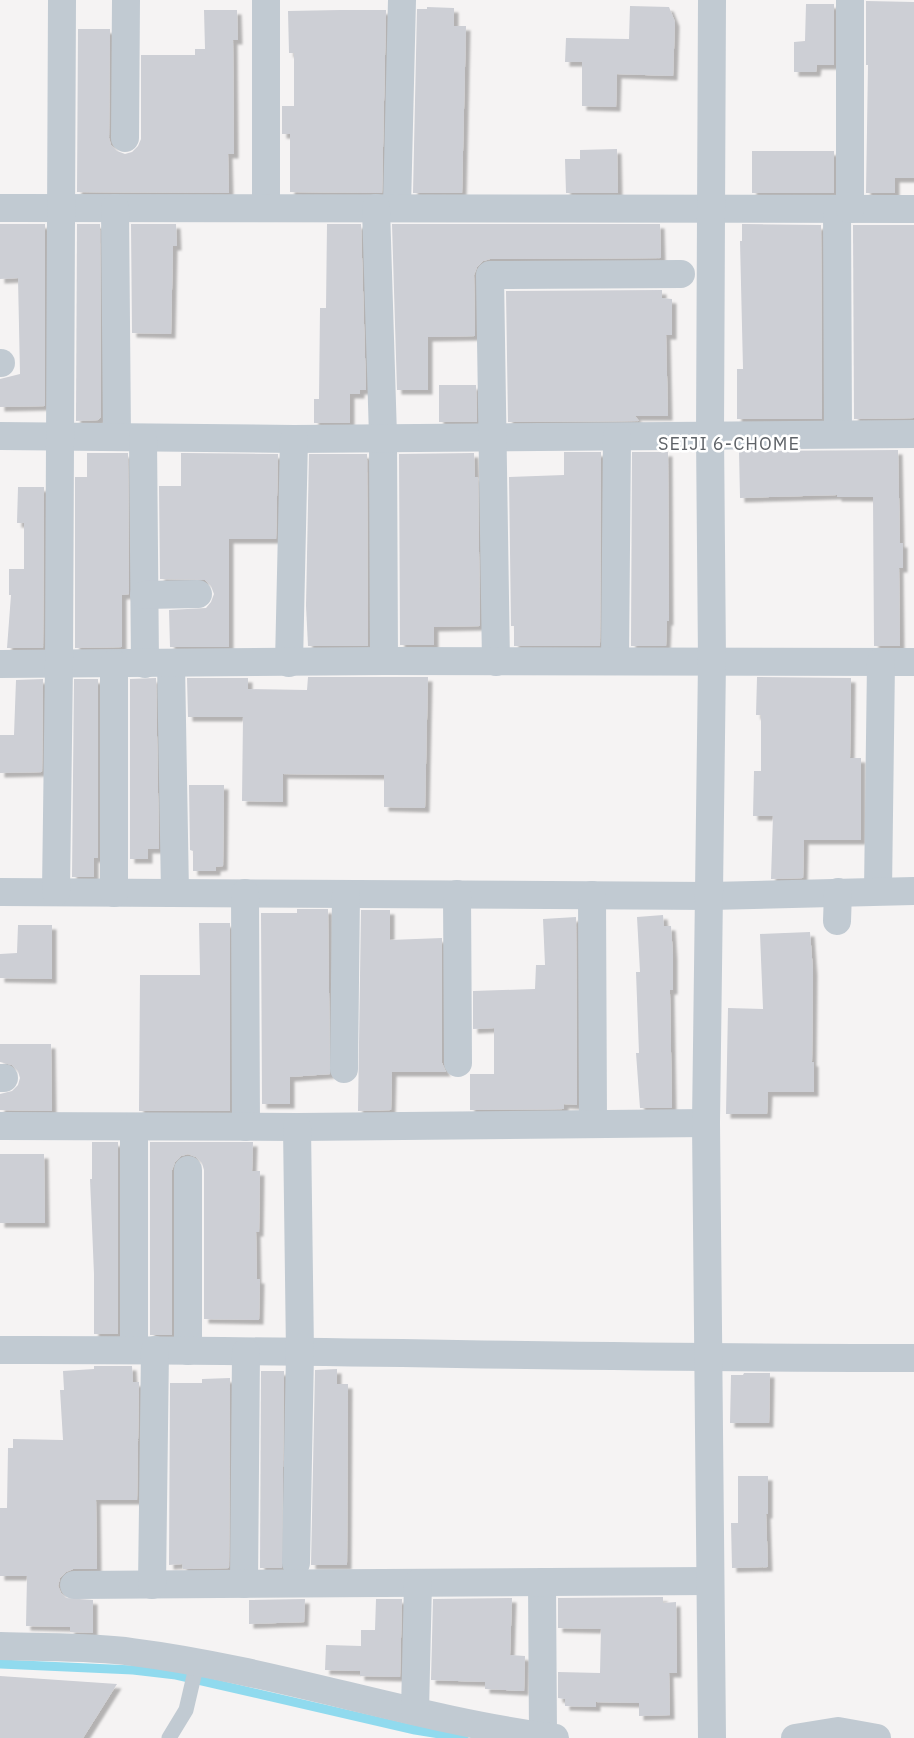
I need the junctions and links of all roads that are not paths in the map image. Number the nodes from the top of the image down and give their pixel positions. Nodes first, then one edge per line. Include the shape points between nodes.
1 (62, 0) edge
2 (126, 0) edge
3 (266, 0) edge
4 (402, 0) edge
5 (712, 0) edge
6 (850, 0) edge
7 (125, 138) dead end
8 (266, 207) junction
9 (387, 207) junction
10 (0, 208) edge
11 (61, 208) junction
12 (115, 208) junction
13 (712, 209) junction
14 (843, 209) junction
15 (914, 210) edge
16 (681, 274) dead end
17 (710, 434) junction
18 (838, 434) junction
19 (914, 434) edge
20 (491, 435) junction
21 (0, 436) edge
22 (383, 436) junction
23 (618, 436) junction
24 (60, 437) junction
25 (130, 437) junction
26 (294, 439) junction
27 (198, 594) dead end
28 (144, 595) junction
29 (615, 661) junction
30 (712, 661) junction
31 (384, 662) junction
32 (496, 662) junction
33 (881, 662) junction
34 (914, 662) edge
35 (158, 663) junction
36 (289, 663) junction
37 (0, 664) edge
38 (60, 664) junction
39 (114, 664) junction
40 (878, 891) junction
41 (914, 891) edge
42 (0, 892) edge
43 (56, 892) junction
44 (838, 892) junction
45 (114, 893) junction
46 (175, 893) junction
47 (245, 893) junction
48 (346, 894) junction
49 (457, 894) junction
50 (592, 895) junction
51 (710, 896) junction
52 (836, 921) dead end
53 (458, 1063) dead end
54 (344, 1069) dead end
55 (706, 1123) junction
56 (593, 1124) junction
57 (0, 1126) edge
58 (134, 1127) junction
59 (246, 1127) junction
60 (297, 1127) junction
61 (188, 1170) dead end
62 (0, 1350) edge
63 (144, 1350) junction
64 (188, 1351) junction
65 (246, 1352) junction
66 (300, 1353) junction
67 (710, 1358) junction
68 (914, 1358) edge
69 (296, 1562) dead end
70 (542, 1582) junction
71 (710, 1582) junction
72 (418, 1583) junction
73 (152, 1584) junction
74 (244, 1584) junction
75 (74, 1585) dead end
76 (0, 1646) edge
77 (197, 1663) junction
78 (415, 1711) junction
79 (549, 1737) edge
80 (169, 1738) edge
81 (712, 1738) edge
82 (795, 1738) edge
83 (877, 1738) edge

1 - 11 street
2 - 7 street
3 - 8 street
4 - 9 street
5 - 13 street
6 - 14 street
8 - 9 street
8 - 12 street
9 - 13 street
9 - 22 street
10 - 11 street
11 - 12 street
11 - 24 street
12 - 25 street
13 - 14 street
13 - 17 street
14 - 15 street
14 - 18 street
16 - 20 street via 490,274
17 - 18 street
17 - 23 street
17 - 30 street
18 - 19 street
20 - 22 street
20 - 23 street
20 - 32 street
21 - 24 street
22 - 26 street
22 - 31 street
23 - 29 street
24 - 25 street
24 - 38 street
25 - 26 street
25 - 28 street
26 - 36 street
27 - 28 street
28 - 35 street
29 - 30 street
29 - 32 street
30 - 33 street
30 - 51 street
31 - 32 street
31 - 36 street
33 - 34 street
33 - 40 street
35 - 36 street
35 - 39 street
35 - 46 street
37 - 38 street
38 - 39 street
38 - 43 street
39 - 45 street
40 - 41 street
40 - 44 street
42 - 43 street
43 - 45 street
44 - 51 street
44 - 52 street
45 - 46 street
46 - 47 street
47 - 48 street
47 - 59 street
48 - 49 street
48 - 54 street
49 - 50 street
49 - 53 street
50 - 51 street
50 - 56 street
51 - 55 street
55 - 56 street
55 - 67 street
56 - 60 street
57 - 58 street
58 - 59 street
58 - 63 street
59 - 60 street
60 - 66 street
61 - 64 street
62 - 63 street
63 - 64 street
63 - 73 street
64 - 65 street
65 - 66 street
65 - 74 street
66 - 67 street
66 - 69 street
67 - 68 street
67 - 71 street
70 - 71 street
70 - 72 street
70 - 79 street
71 - 81 street
72 - 74 street
72 - 78 street
73 - 74 street
73 - 75 street
76 - 77 street via 131,1651
77 - 78 street
77 - 80 lane via 186,1710
78 - 79 street
82 - 83 street via 838,1731

